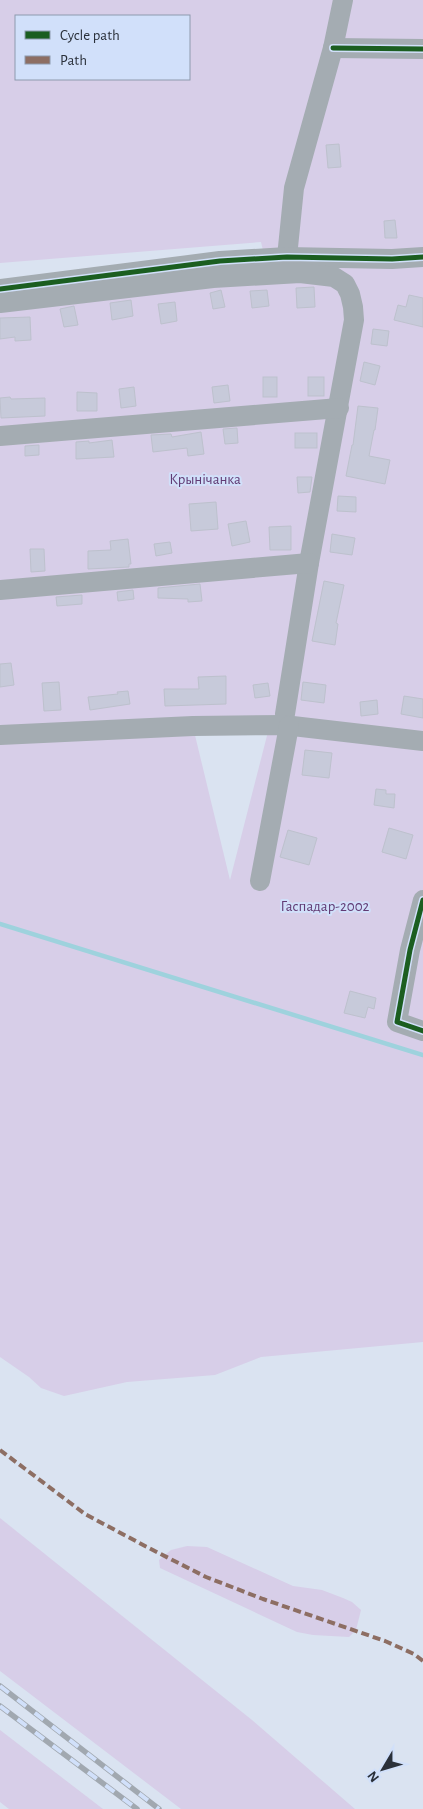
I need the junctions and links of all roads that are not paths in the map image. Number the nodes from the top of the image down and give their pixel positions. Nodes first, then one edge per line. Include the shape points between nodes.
1 (342, 0) edge
2 (333, 48) junction
3 (423, 50) edge
4 (287, 257) junction
5 (423, 257) edge
6 (0, 289) edge
7 (0, 303) edge
8 (339, 408) junction
9 (0, 436) edge
10 (309, 563) junction
11 (0, 590) edge
12 (287, 720) junction
13 (0, 735) edge
14 (423, 741) edge
15 (260, 881) dead end
16 (423, 900) edge
17 (417, 950) edge
18 (423, 1030) edge

1 - 2 street
2 - 3 street
2 - 4 street via 294,188
4 - 5 street
4 - 6 street via 220,261
7 - 8 street via 213,278 300,273 334,277 345,284 350,294 354,320
8 - 9 street
8 - 10 street
10 - 11 street
10 - 12 street
12 - 13 street
12 - 14 street
12 - 15 street
16 - 17 street
17 - 18 street via 397,1022

